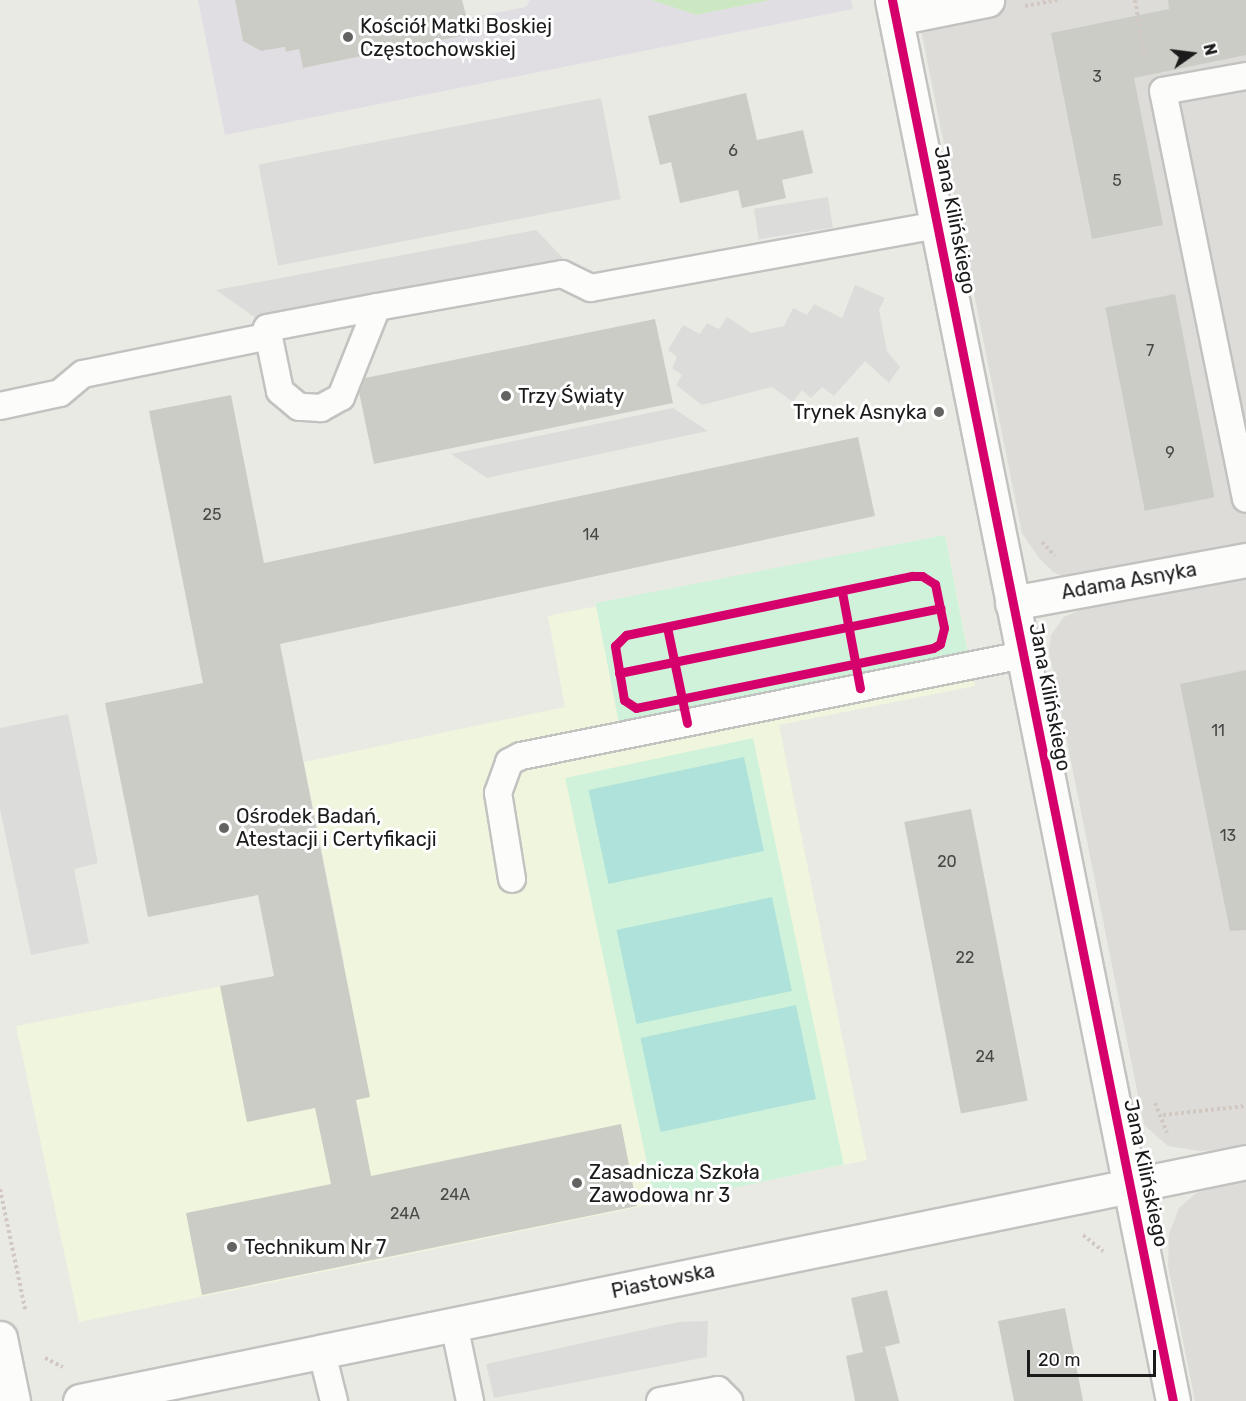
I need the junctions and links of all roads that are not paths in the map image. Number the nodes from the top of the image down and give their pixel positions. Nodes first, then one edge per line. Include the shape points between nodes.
1 (987, 0) edge
2 (894, 9) edge
3 (1246, 76) edge
4 (938, 225) junction
5 (377, 306) junction
6 (269, 336) junction
7 (0, 406) edge
8 (1246, 499) edge
9 (1246, 560) edge
10 (1012, 603) junction
11 (1023, 655) junction
12 (512, 879) dead end
13 (1246, 1162) edge
14 (1130, 1185) junction
15 (454, 1324) junction
16 (0, 1338) edge
17 (321, 1350) junction
18 (90, 1400) edge
19 (14, 1401) edge
20 (334, 1401) edge
21 (470, 1401) edge
22 (660, 1401) edge
23 (729, 1401) edge
24 (1173, 1401) edge

1 - 2 street
2 - 4 street, Jana Kilińskiego
3 - 8 lane via 1163,91
4 - 5 lane via 591,288 562,274
4 - 10 street, Jana Kilińskiego
5 - 6 lane via 267,328
5 - 6 lane via 341,397 321,408 299,407 280,391
6 - 7 lane via 83,374 60,393
9 - 10 street, Adama Asnyka
10 - 11 street, Jana Kilińskiego
11 - 12 lane via 521,756 509,762 501,774 498,793
11 - 14 street, Jana Kilińskiego
13 - 14 street, Piastowska
14 - 15 street, Piastowska
14 - 24 street, Jana Kilińskiego
15 - 17 street, Piastowska
15 - 21 lane
16 - 19 street
17 - 18 street, Piastowska
17 - 20 lane
22 - 23 lane via 718,1390

